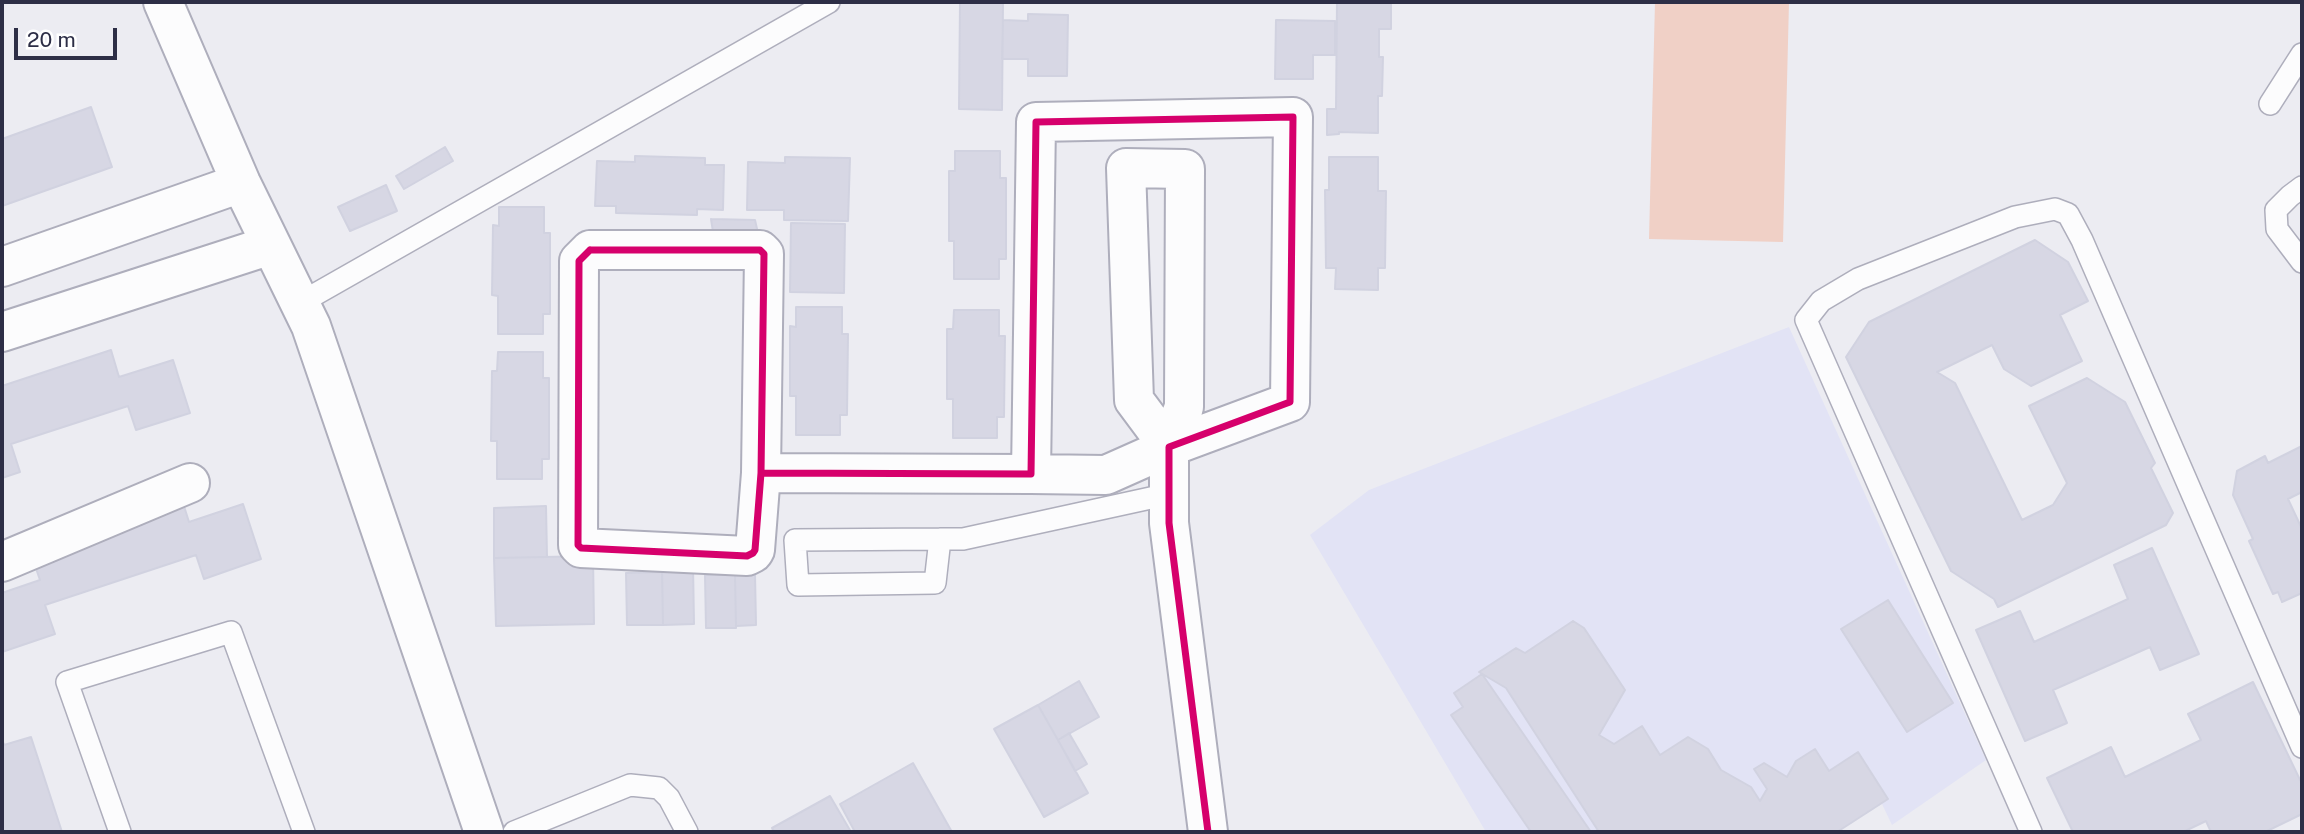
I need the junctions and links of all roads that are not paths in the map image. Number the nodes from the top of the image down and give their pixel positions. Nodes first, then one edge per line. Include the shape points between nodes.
1 (163, 2) edge
2 (829, 2) edge
3 (2302, 54) edge
4 (2270, 104) dead end
5 (242, 183) junction
6 (2302, 187) edge
7 (271, 245) junction
8 (2302, 262) edge
9 (2, 267) edge
10 (300, 303) junction
11 (2, 332) edge
12 (1169, 447) junction
13 (761, 473) junction
14 (1031, 474) junction
15 (190, 483) dead end
16 (1169, 494) junction
17 (940, 539) junction
18 (2, 562) edge
19 (2302, 747) edge
20 (120, 832) edge
21 (304, 832) edge
22 (484, 832) edge
23 (514, 832) edge
24 (687, 832) edge
25 (1208, 832) edge
26 (2031, 832) edge

1 - 5 street
2 - 10 lane
3 - 4 lane
5 - 7 street
5 - 9 street
6 - 8 lane via 2276,210 2277,229
7 - 10 street
7 - 11 street
10 - 22 street
12 - 12 street via 1184,407 1185,169 1126,168 1134,400
12 - 14 street via 1106,475
12 - 14 street via 1290,402 1293,117 1036,121
12 - 16 street
13 - 13 street via 755,550 747,556 578,545 579,261 586,253 760,250 764,254
13 - 14 street
15 - 18 street
16 - 17 lane via 963,539
16 - 25 street
17 - 17 lane via 796,540 798,585 935,583
19 - 26 lane via 2082,240 2068,215 2055,209 2015,218 1858,279 1821,300 1806,320
20 - 21 lane via 67,682 231,632
23 - 24 lane via 630,785 659,788

